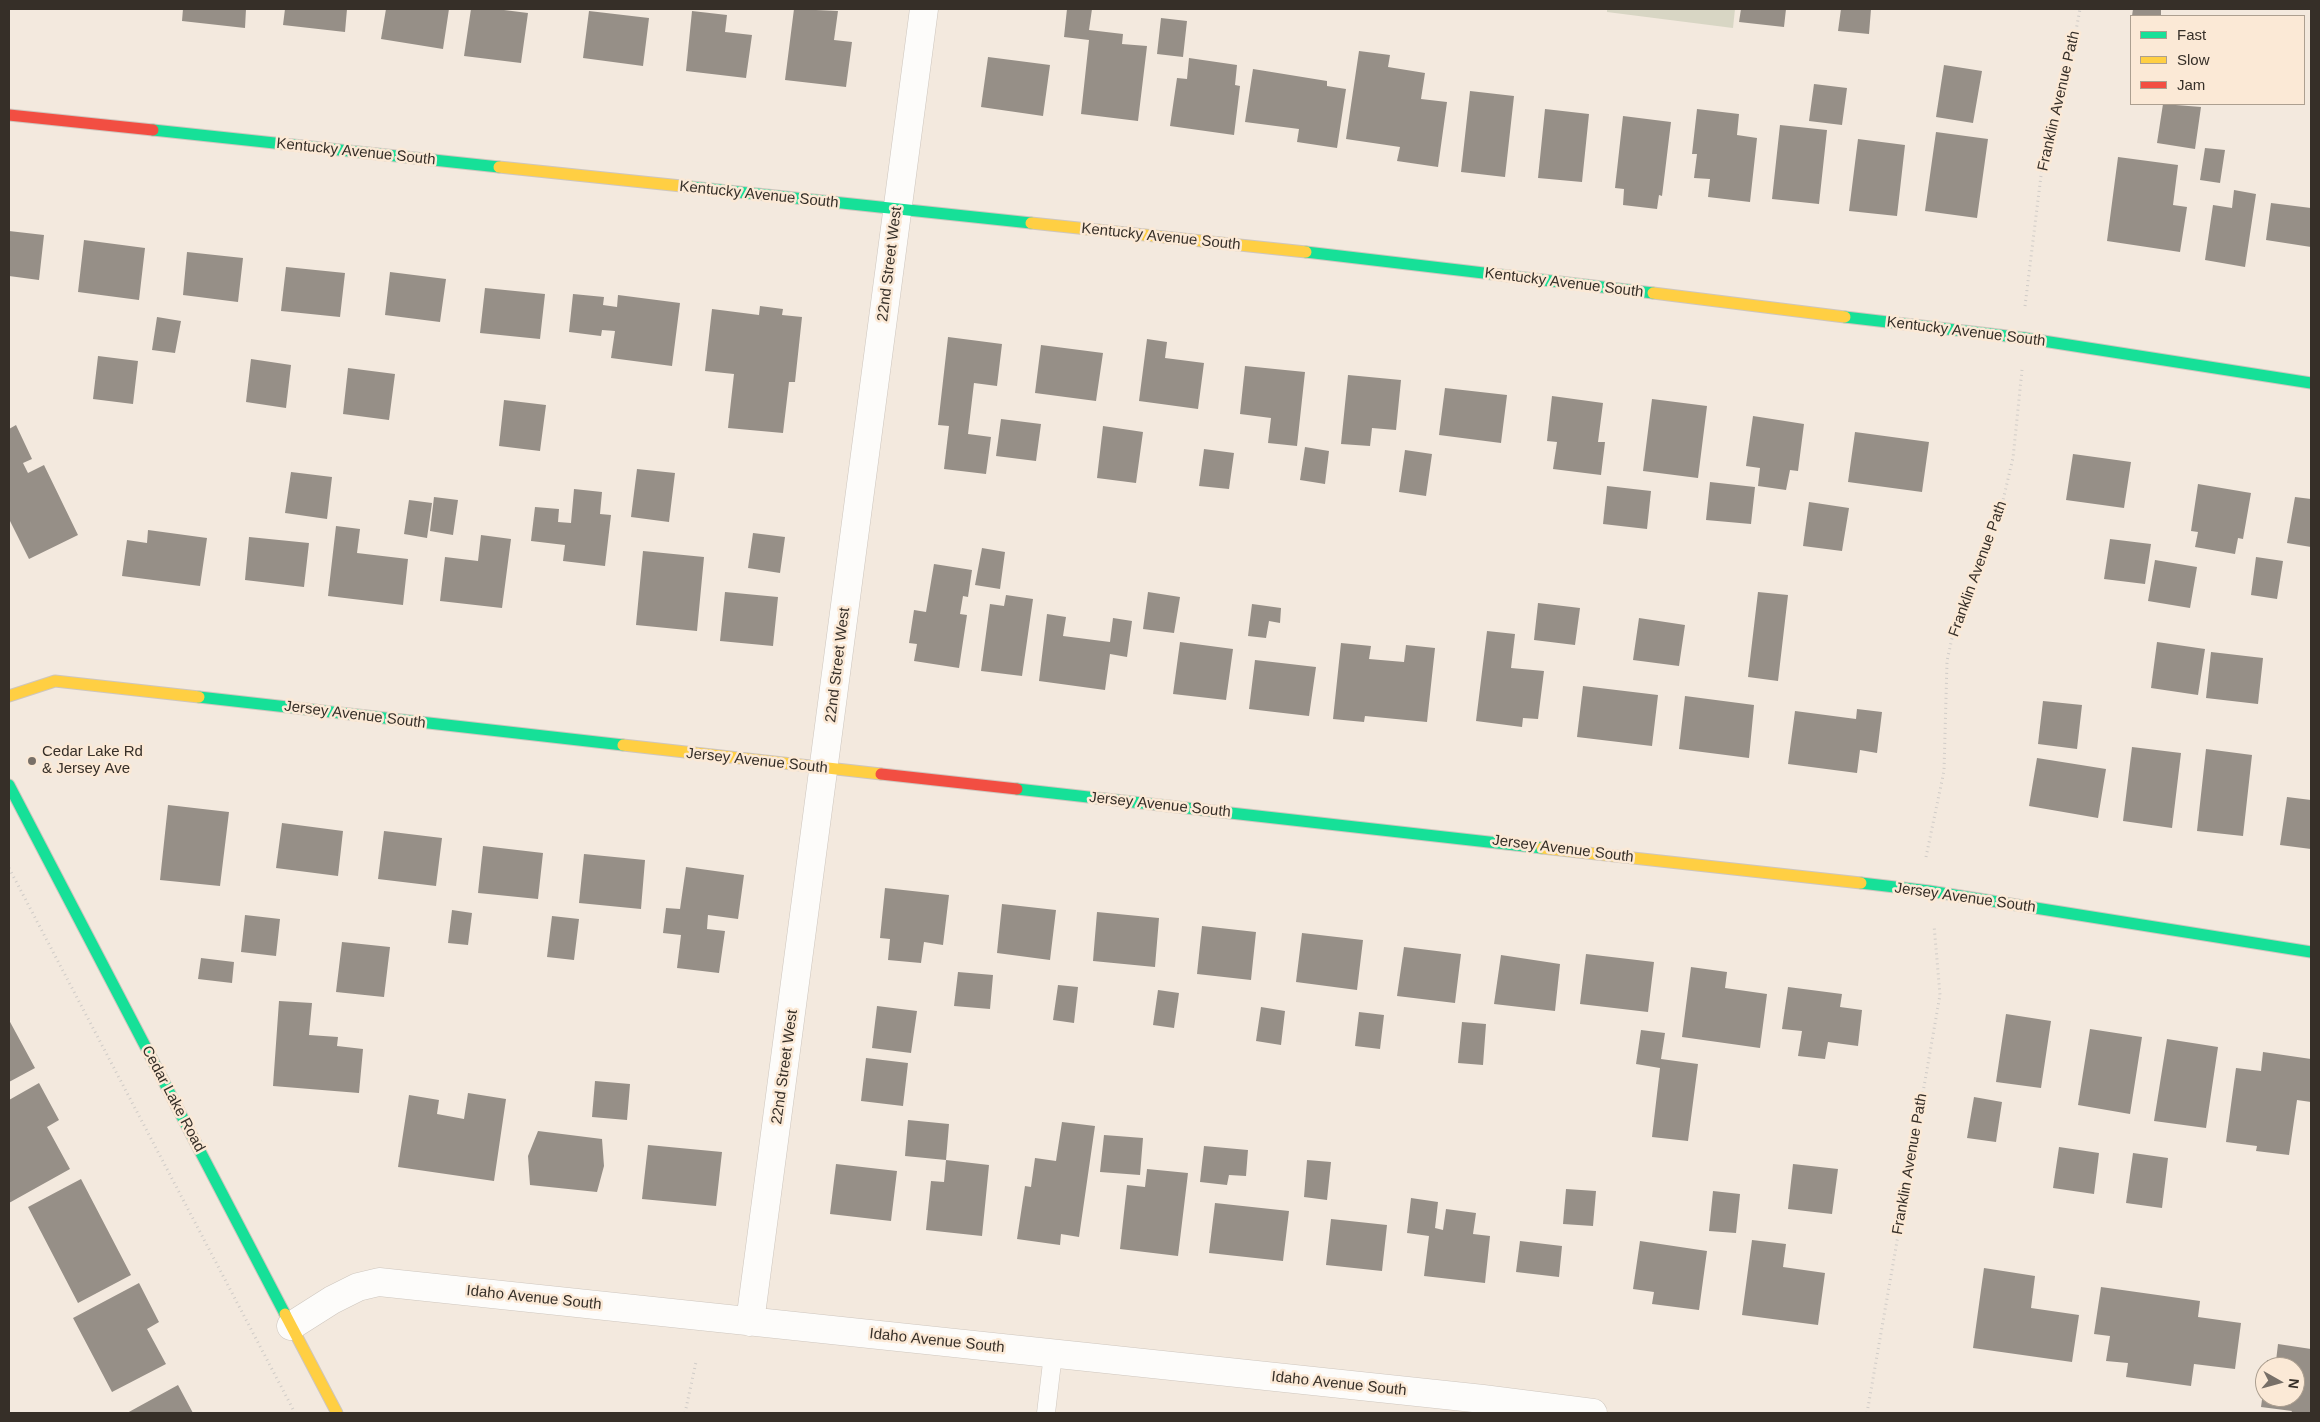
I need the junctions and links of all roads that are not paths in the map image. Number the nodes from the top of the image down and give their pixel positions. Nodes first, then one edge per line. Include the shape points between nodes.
1 (924, 9) edge
2 (9, 114) edge
3 (897, 209) junction
4 (2311, 384) edge
5 (9, 696) edge
6 (825, 769) junction
7 (9, 785) edge
8 (2311, 952) edge
9 (750, 1322) junction
10 (291, 1326) junction
11 (1053, 1354) junction
12 (337, 1413) edge
13 (1046, 1413) edge
14 (1593, 1413) edge

1 - 3 street, 22nd Street West
2 - 3 street, Kentucky Avenue South
3 - 4 street, Kentucky Avenue South via 1308,252 2014,337
3 - 6 street, 22nd Street West
5 - 6 street, Jersey Avenue South via 55,681
6 - 8 street, Jersey Avenue South via 1929,891
6 - 9 street, 22nd Street West
7 - 10 street, Cedar Lake Road
9 - 10 street, Idaho Avenue South via 378,1282 358,1287 332,1300
9 - 11 street, Idaho Avenue South
10 - 12 street, Cedar Lake Road
11 - 13 lane
11 - 14 street, Idaho Avenue South

